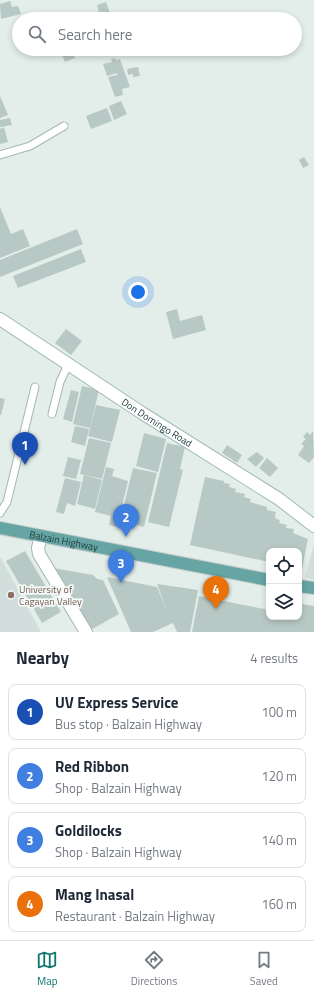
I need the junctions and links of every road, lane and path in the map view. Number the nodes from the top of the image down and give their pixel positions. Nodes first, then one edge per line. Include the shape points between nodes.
1 (64, 126) dead end
2 (0, 155) edge
3 (0, 319) edge
4 (68, 365) junction
5 (35, 387) dead end
6 (52, 414) dead end
7 (0, 513) edge
8 (314, 526) edge
9 (0, 528) edge
10 (40, 536) junction
11 (266, 579) edge
12 (86, 632) edge

1 - 2 lane via 30,146
3 - 4 main road, Don Domingo Road
4 - 6 lane via 60,382
4 - 8 main road, Don Domingo Road via 279,499
5 - 7 lane via 7,502
9 - 10 main road, Balzain Highway
10 - 11 main road, Balzain Highway
10 - 12 main road via 38,548 42,560

